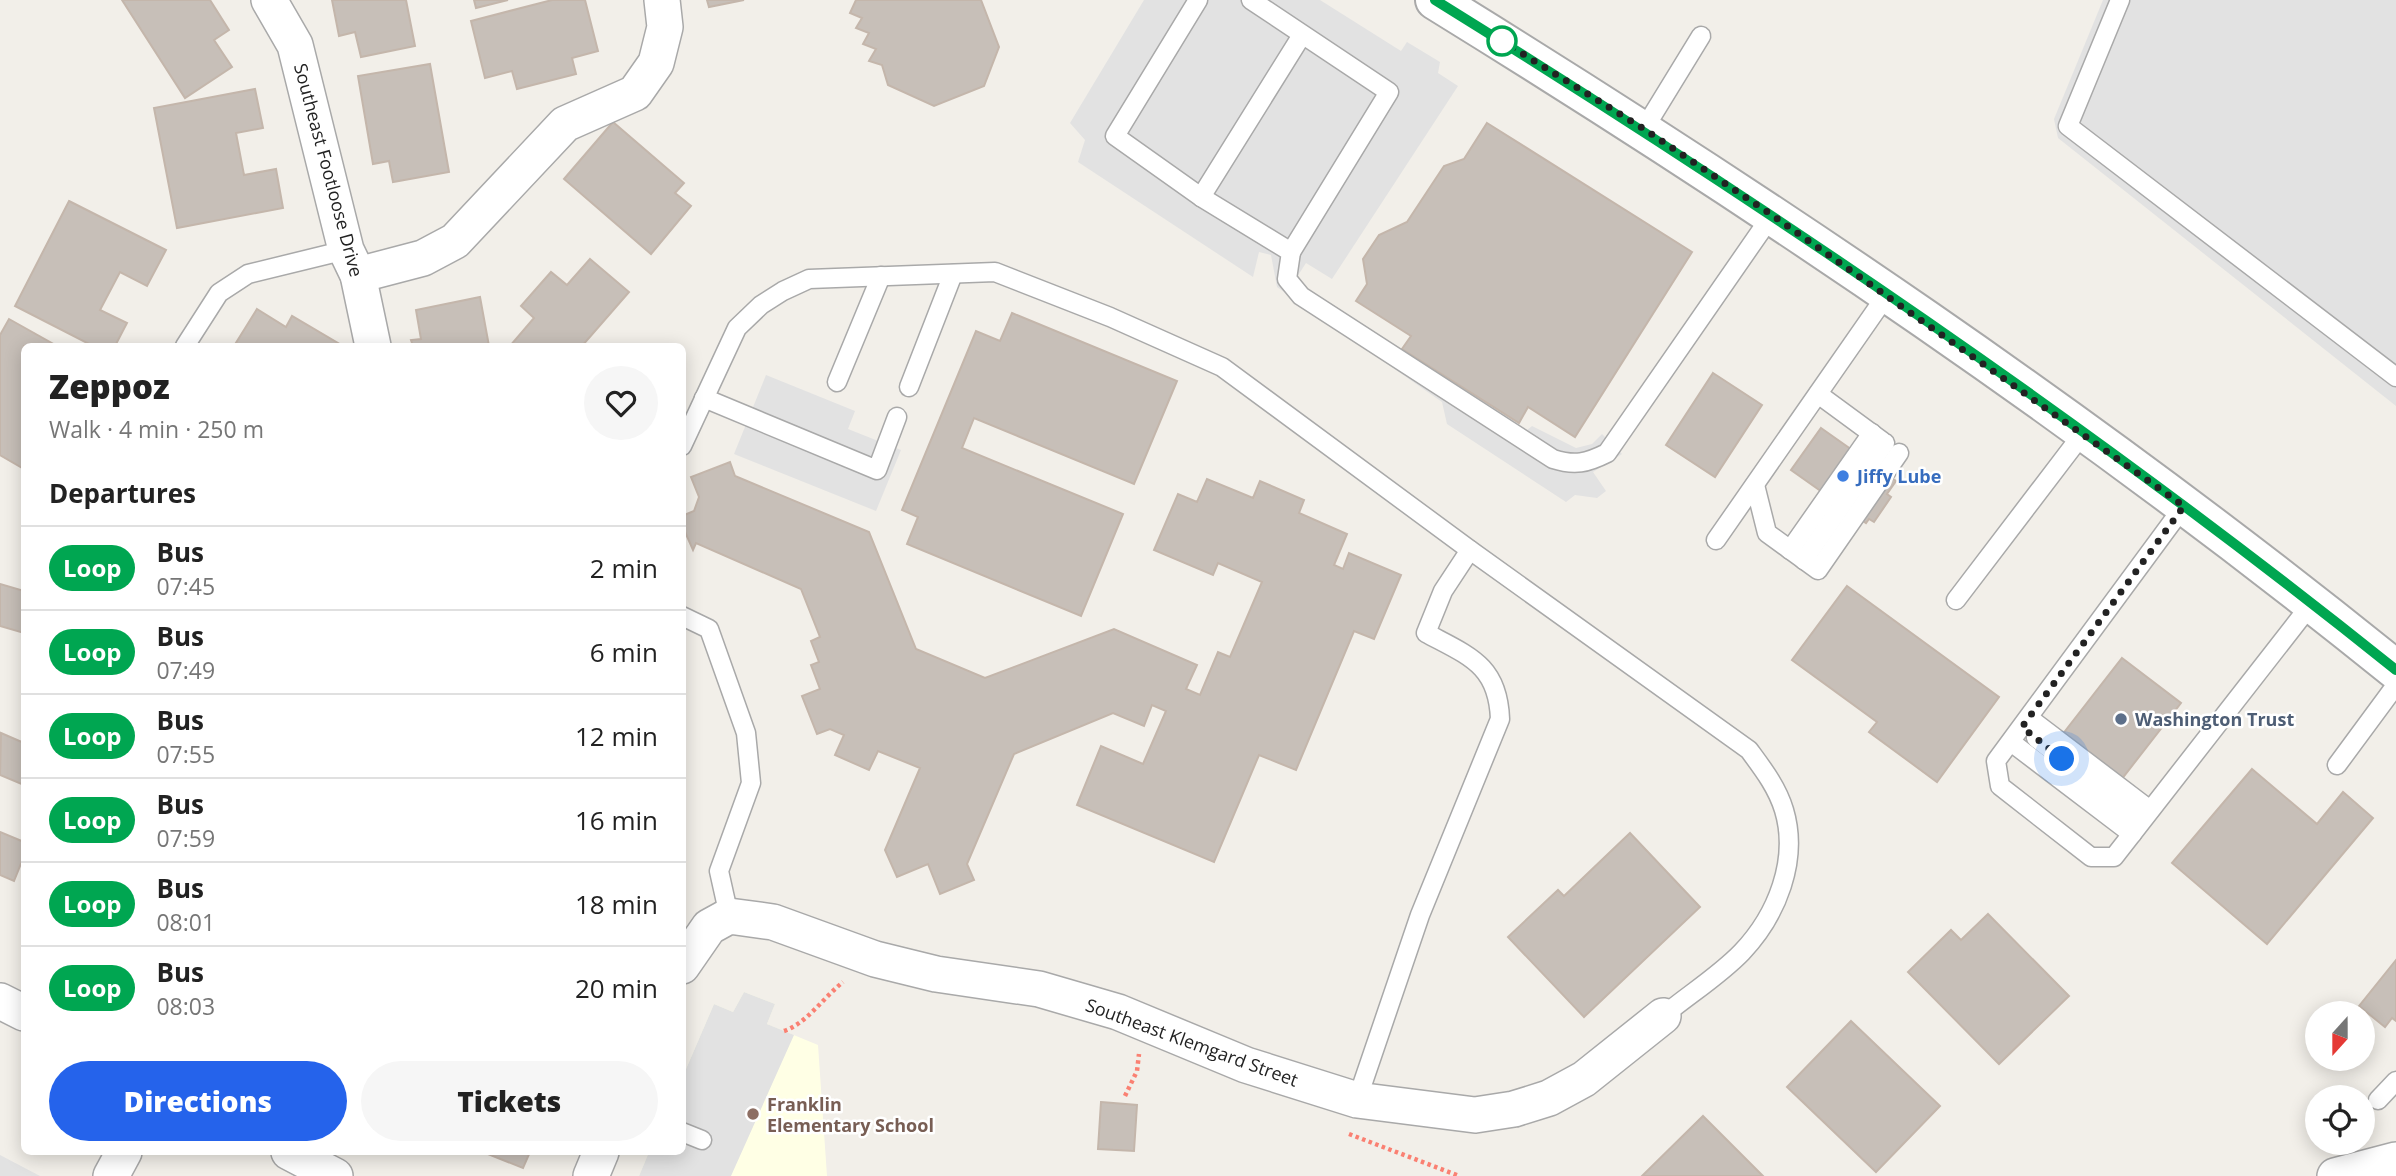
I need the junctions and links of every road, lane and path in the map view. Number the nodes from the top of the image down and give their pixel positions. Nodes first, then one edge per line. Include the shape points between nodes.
1 (269, 0) edge
2 (662, 0) edge
3 (1198, 0) edge
4 (1251, 0) edge
5 (1435, 0) edge
6 (2120, 0) edge
7 (1303, 35) junction
8 (1701, 36) dead end
9 (1644, 129) junction
10 (1201, 197) junction
11 (1772, 215) junction
12 (1291, 252) junction
13 (352, 262) junction
14 (953, 274) junction
15 (881, 276) junction
16 (1888, 293) junction
17 (187, 343) edge
18 (372, 343) edge
19 (2396, 377) edge
20 (837, 382) dead end
21 (909, 387) dead end
22 (1818, 394) junction
23 (704, 398) junction
24 (897, 417) dead end
25 (2084, 432) junction
26 (686, 437) edge
27 (1891, 447) junction
28 (1755, 485) junction
29 (2184, 506) junction
30 (1716, 540) dead end
31 (1470, 550) junction
32 (1804, 560) junction
33 (1956, 600) dead end
34 (2312, 603) junction
35 (686, 618) edge
36 (2396, 670) edge
37 (2396, 685) edge
38 (2025, 722) junction
39 (2011, 742) junction
40 (2337, 765) dead end
41 (2141, 822) junction
42 (729, 916) junction
43 (686, 960) edge
44 (835, 975) dead end
45 (0, 1000) edge
46 (21, 1011) edge
47 (1662, 1016) joint
48 (783, 1031) dead end
49 (1148, 1052) dead end
50 (2396, 1081) edge
51 (1125, 1096) dead end
52 (1357, 1100) junction
53 (2378, 1100) dead end
54 (1343, 1132) dead end
55 (686, 1134) edge
56 (702, 1140) dead end
57 (122, 1155) edge
58 (295, 1155) edge
59 (600, 1155) edge
60 (2396, 1160) edge
61 (111, 1176) edge
62 (335, 1176) edge
63 (591, 1176) edge
64 (1459, 1176) edge
65 (2335, 1176) edge

1 - 13 street, Southeast Footloose Drive via 295,45
2 - 13 street via 665,27 656,63 635,93 565,124 455,241 422,258
3 - 10 lane via 1115,136
4 - 7 lane
5 - 9 street
6 - 19 lane via 2068,127
7 - 10 lane
7 - 12 lane via 1390,92
8 - 9 lane
9 - 11 street
10 - 12 lane
11 - 12 lane via 1607,453 1570,465 1553,459 1301,296 1287,279
11 - 16 street
13 - 17 lane via 248,274 219,293
13 - 18 street, Southeast Footloose Drive
14 - 15 lane
14 - 21 lane
14 - 31 lane via 995,272 1222,367
15 - 20 lane
15 - 23 lane via 809,279 761,305 737,327
16 - 22 lane
16 - 25 street
22 - 27 lane
22 - 28 lane
23 - 24 lane via 877,470
23 - 26 lane
25 - 29 street
25 - 33 lane
27 - 32 lane
27 - 32 lane
28 - 30 lane
28 - 32 lane via 1767,533
29 - 34 street
29 - 38 lane
31 - 47 lane via 1749,750 1771,780 1784,811 1789,855 1783,886 1770,913 1742,952
31 - 52 lane via 1443,591 1426,633 1471,657 1489,673 1499,694 1500,719 1420,915
34 - 36 street
34 - 41 lane
35 - 42 lane via 709,629 746,733 751,782 719,871
37 - 40 lane
38 - 39 lane
38 - 41 lane
39 - 41 lane
39 - 41 lane via 1996,761 2000,786 2091,857 2114,857
42 - 43 street via 709,928
42 - 52 street, Southeast Klemgard Street via 773,922 875,959 936,974 1039,989 1118,1012 1246,1065
44 - 48 path via 847,980 797,1027
45 - 46 street
47 - 52 street, Southeast Klemgard Street via 1584,1079 1549,1098 1514,1109 1475,1115
49 - 51 path via 1139,1049 1137,1071
50 - 53 lane
54 - 64 path
55 - 56 lane
57 - 61 street
58 - 62 street
59 - 63 street
60 - 65 street

